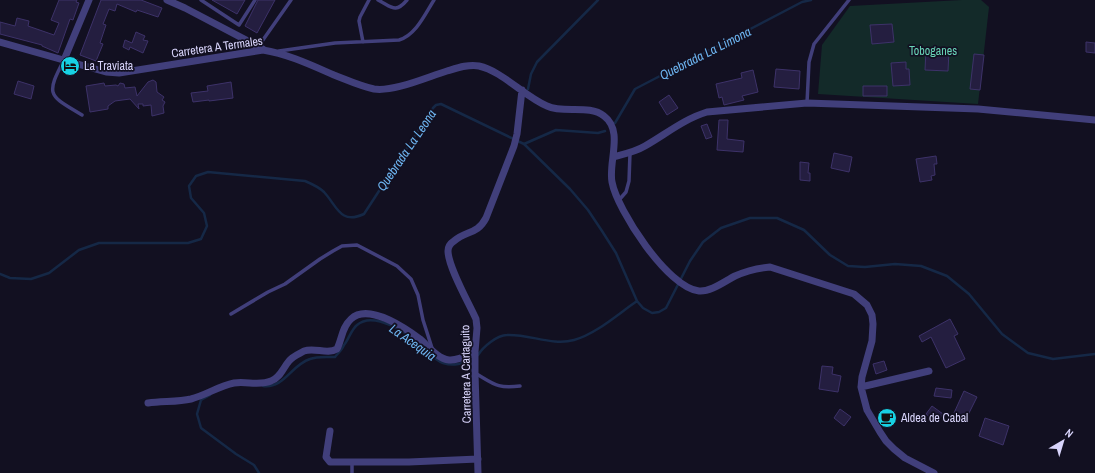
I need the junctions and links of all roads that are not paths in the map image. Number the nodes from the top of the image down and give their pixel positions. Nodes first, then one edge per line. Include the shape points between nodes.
1 (89, 0) edge
2 (167, 0) edge
3 (201, 0) edge
4 (255, 0) edge
5 (291, 0) edge
6 (369, 0) edge
7 (378, 0) edge
8 (407, 0) edge
9 (434, 0) edge
10 (849, 0) edge
11 (0, 42) edge
12 (363, 42) junction
13 (261, 48) junction
14 (276, 52) junction
15 (64, 60) junction
16 (522, 90) junction
17 (807, 103) junction
18 (82, 115) dead end
19 (1095, 120) edge
20 (630, 153) junction
21 (613, 158) junction
22 (618, 201) junction
23 (231, 314) dead end
24 (433, 351) junction
25 (475, 352) junction
26 (928, 371) dead end
27 (475, 373) junction
28 (520, 386) dead end
29 (861, 387) junction
30 (148, 403) dead end
31 (330, 431) dead end
32 (478, 459) junction
33 (352, 463) junction
34 (352, 473) edge
35 (478, 473) edge
36 (934, 473) edge

1 - 15 street
2 - 13 street
3 - 4 lane via 239,25
5 - 13 lane
6 - 12 lane via 359,21
7 - 8 lane via 394,9 401,7
9 - 12 lane via 406,38
10 - 17 lane via 814,44 809,62
11 - 15 street, Carretera A Termales
12 - 14 lane via 335,43
13 - 14 street, Carretera A Termales
13 - 15 street, Carretera A Termales via 119,73 106,72
14 - 16 street, Carretera A Termales via 376,89 393,88 464,66 480,66
15 - 18 lane via 52,87 53,94
16 - 21 street, Carretera A Termales via 547,106 596,112 604,116 613,130
16 - 25 street, Carretera A Cartaguito via 514,146 482,225 454,241 448,250 453,270 476,320
17 - 19 street via 978,109
17 - 20 street via 707,112 693,116
20 - 21 street
20 - 22 lane via 629,181 626,192
21 - 22 street, Carretera A Termales via 611,180
22 - 29 street, Carretera A Termales via 650,253 688,288 700,291 710,289 737,275 770,267 854,294 867,305 873,324 872,341
23 - 24 lane via 285,284 342,246 357,245 397,266 412,279
24 - 25 street via 450,360
24 - 30 street via 419,338 394,322 375,314 360,314 351,318 344,327 337,349 327,352 307,350 290,360 270,382 234,383 191,399
25 - 27 street, Carretera A Cartaguito
26 - 29 street
27 - 28 lane via 495,385 506,388
27 - 32 street, Carretera A Cartaguito
29 - 36 street via 867,410 886,441 905,458
31 - 33 street via 327,460
32 - 33 street
32 - 35 street, Carretera A Cartaguito
33 - 34 lane

